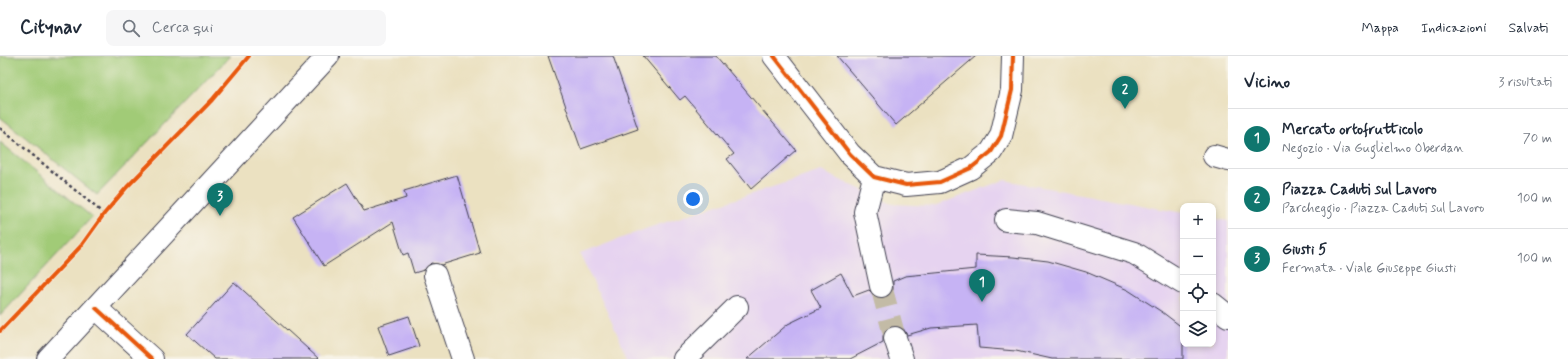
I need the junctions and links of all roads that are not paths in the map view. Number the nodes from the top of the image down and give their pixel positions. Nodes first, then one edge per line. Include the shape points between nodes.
1 (328, 56) edge
2 (774, 56) edge
3 (1013, 56) edge
4 (874, 177) junction
5 (1006, 220) dead end
6 (435, 275) dead end
7 (1180, 281) edge
8 (881, 286) tunnel mouth
9 (1216, 306) edge
10 (737, 307) dead end
11 (96, 308) junction
12 (1228, 316) edge
13 (896, 338) tunnel mouth
14 (48, 359) edge
15 (152, 359) edge
16 (463, 359) edge
17 (684, 359) edge
18 (902, 359) edge

1 - 11 street
2 - 4 street via 850,154
3 - 4 street via 1012,90 1001,136 991,152 971,168 940,182 906,185
4 - 8 street via 865,212
5 - 7 street via 1037,223 1134,253
6 - 16 street
9 - 12 street
10 - 17 street
11 - 14 street
11 - 15 street
13 - 18 street

